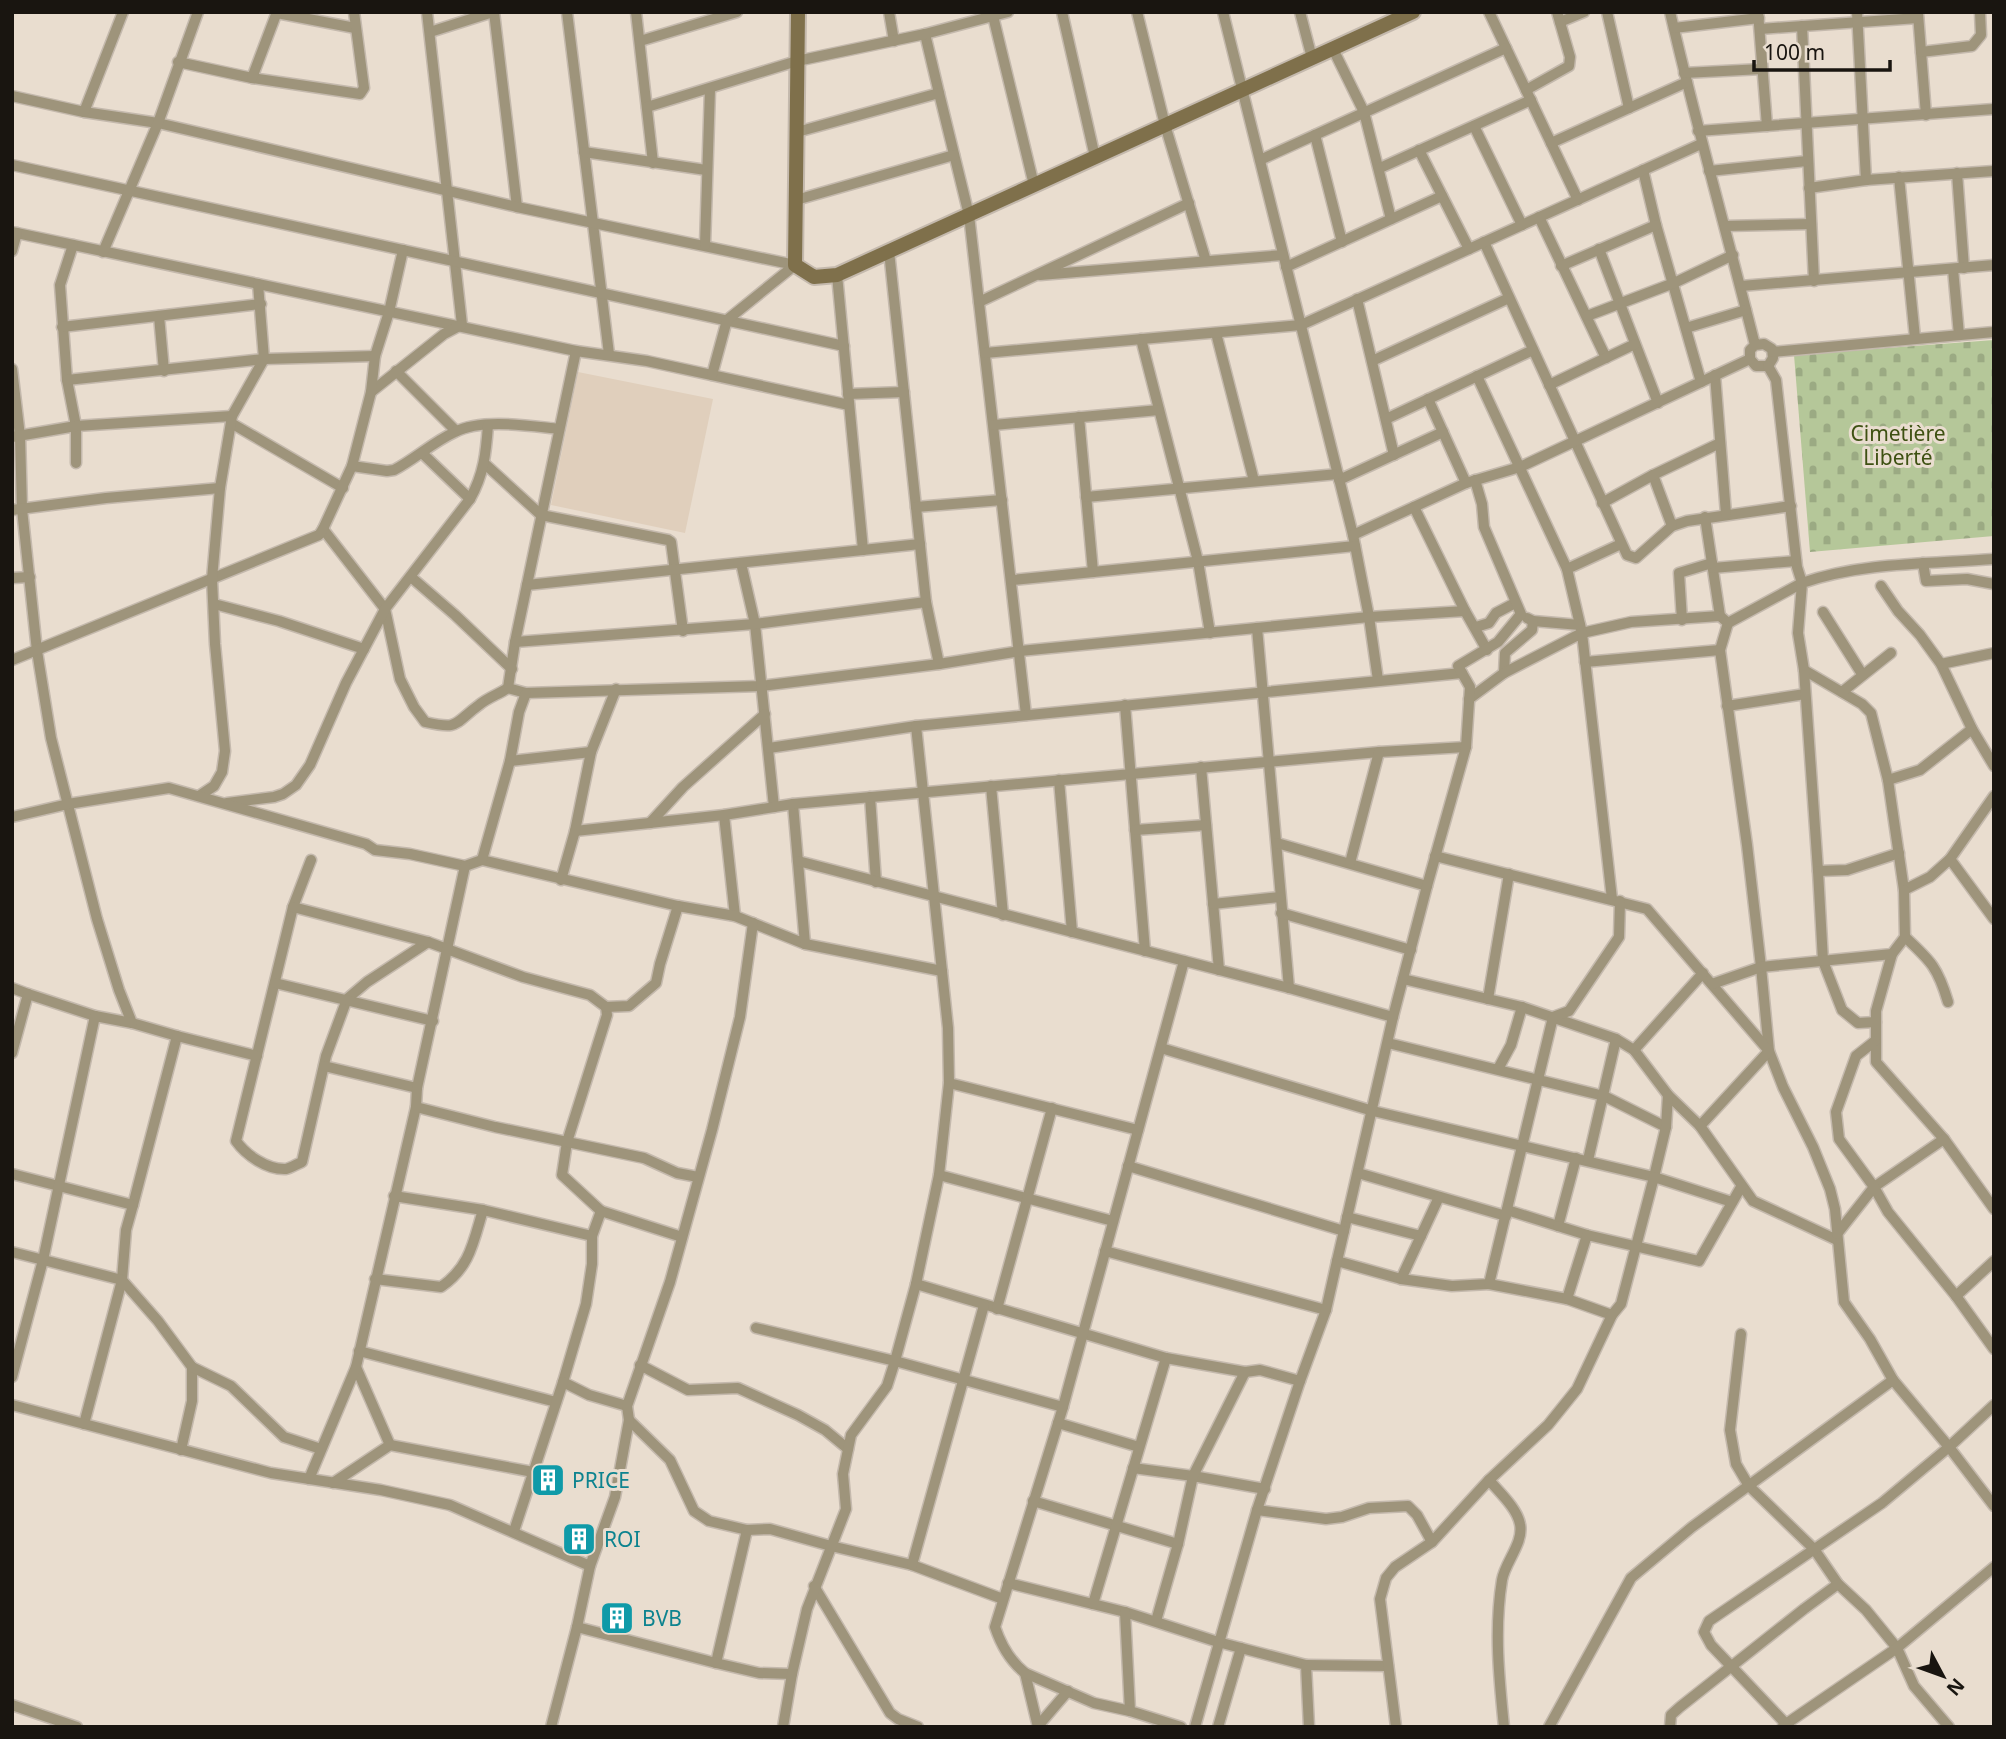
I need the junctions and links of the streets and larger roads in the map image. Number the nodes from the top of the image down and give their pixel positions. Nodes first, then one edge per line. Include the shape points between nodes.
1 (122, 12) edge
2 (198, 12) edge
3 (354, 12) edge
4 (427, 12) edge
5 (494, 12) edge
6 (567, 12) edge
7 (636, 12) edge
8 (737, 12) edge
9 (798, 12) edge
10 (888, 12) edge
11 (1008, 12) edge
12 (1062, 12) edge
13 (1137, 12) edge
14 (1223, 12) edge
15 (1300, 12) edge
16 (1413, 12) edge
17 (1489, 12) edge
18 (1584, 12) edge
19 (1607, 12) edge
20 (1670, 12) edge
21 (1980, 12) edge
22 (277, 13) edge
23 (1758, 15) edge
24 (1918, 15) edge
25 (993, 16) junction
26 (1558, 17) edge
27 (1857, 17) edge
28 (1802, 26) junction
29 (355, 28) junction
30 (1674, 28) junction
31 (1759, 29) junction
32 (429, 32) junction
33 (925, 34) junction
34 (640, 41) junction
35 (894, 41) junction
36 (1506, 48) junction
37 (1333, 49) junction
38 (1921, 52) junction
39 (1312, 58) junction
40 (797, 61) junction
41 (178, 62) junction
42 (1762, 69) junction
43 (1685, 77) junction
44 (252, 78) junction
45 (710, 89) junction
46 (1242, 90) junction
47 (939, 93) junction
48 (1528, 95) junction
49 (12, 96) edge
50 (647, 107) junction
51 (1629, 108) junction
52 (1994, 110) edge
53 (84, 112) junction
54 (1364, 112) junction
55 (1926, 114) junction
56 (1863, 119) junction
57 (158, 123) junction
58 (1805, 124) junction
59 (1165, 125) junction
60 (1474, 126) junction
61 (1767, 126) junction
62 (1698, 131) junction
63 (797, 132) junction
64 (1315, 135) junction
65 (1551, 143) junction
66 (1701, 144) junction
67 (1419, 150) junction
68 (584, 152) junction
69 (954, 155) junction
70 (1095, 157) junction
71 (1260, 160) junction
72 (1807, 162) junction
73 (653, 163) junction
74 (12, 165) edge
75 (1380, 168) junction
76 (706, 170) junction
77 (1643, 170) junction
78 (1709, 171) junction
79 (1994, 171) edge
80 (1957, 173) junction
81 (1899, 177) junction
82 (1866, 180) junction
83 (1034, 185) junction
84 (1809, 188) junction
85 (128, 190) junction
86 (446, 190) junction
87 (1443, 196) junction
88 (796, 200) junction
89 (1578, 200) junction
90 (1189, 203) junction
91 (517, 207) junction
92 (969, 215) junction
93 (1539, 218) junction
94 (1391, 219) junction
95 (593, 222) junction
96 (1811, 224) junction
97 (1522, 225) junction
98 (1656, 225) junction
99 (1725, 226) junction
100 (15, 233) edge
101 (1342, 242) junction
102 (1484, 242) junction
103 (73, 245) junction
104 (705, 245) junction
105 (1469, 249) junction
106 (1600, 249) junction
107 (403, 250) junction
108 (12, 251) edge
109 (103, 251) junction
110 (889, 251) junction
111 (1283, 255) junction
112 (1733, 255) junction
113 (454, 261) junction
114 (1206, 261) junction
115 (795, 265) junction
116 (1994, 265) edge
117 (1561, 266) junction
118 (1286, 267) junction
119 (1959, 268) junction
120 (1908, 272) junction
121 (837, 275) junction
122 (1040, 275) junction
123 (1814, 281) junction
124 (258, 284) junction
125 (1674, 284) junction
126 (1741, 286) junction
127 (602, 293) junction
128 (1509, 298) junction
129 (1357, 299) junction
130 (979, 302) junction
131 (261, 304) junction
132 (1620, 304) junction
133 (1746, 310) junction
134 (389, 312) junction
135 (159, 316) junction
136 (1587, 316) junction
137 (727, 320) junction
138 (462, 325) junction
139 (1301, 325) junction
140 (62, 327) junction
141 (1686, 328) junction
142 (1216, 332) junction
143 (1994, 332) edge
144 (1959, 335) junction
145 (1915, 338) junction
146 (1141, 339) junction
147 (1635, 344) junction
148 (1755, 345) junction
149 (844, 346) junction
150 (1533, 350) junction
151 (576, 351) junction
152 (1773, 352) junction
153 (985, 353) junction
154 (609, 354) junction
155 (375, 356) junction
156 (1606, 358) junction
157 (264, 359) junction
158 (1749, 359) junction
159 (1372, 362) junction
160 (1768, 366) junction
161 (12, 369) edge
162 (163, 371) junction
163 (396, 371) junction
164 (712, 375) junction
165 (1715, 375) junction
166 (1477, 376) junction
167 (67, 380) junction
168 (1701, 382) junction
169 (1549, 385) junction
170 (370, 392) junction
171 (904, 392) junction
172 (1428, 399) junction
173 (849, 400) junction
174 (1658, 402) junction
175 (1159, 410) junction
176 (1079, 417) junction
177 (232, 419) junction
178 (1386, 419) junction
179 (488, 425) junction
180 (994, 425) junction
181 (76, 426) junction
182 (559, 429) junction
183 (456, 431) junction
184 (1443, 432) junction
185 (16, 436) edge
186 (1574, 442) junction
187 (1720, 443) junction
188 (422, 453) junction
189 (1394, 455) junction
190 (76, 463) dead end
191 (485, 464) junction
192 (352, 466) junction
193 (1520, 467) junction
194 (1653, 475) junction
195 (1338, 477) junction
196 (1254, 481) junction
197 (1470, 482) junction
198 (219, 488) junction
199 (343, 488) junction
200 (1179, 488) junction
201 (1086, 497) junction
202 (470, 499) junction
203 (1002, 500) junction
204 (1602, 503) junction
205 (1791, 506) junction
206 (916, 507) junction
207 (1414, 507) junction
208 (17, 510) edge
209 (1726, 514) junction
210 (541, 515) junction
211 (1705, 517) junction
212 (1672, 526) junction
213 (323, 529) junction
214 (1353, 535) junction
215 (920, 544) junction
216 (1621, 544) junction
217 (1355, 546) junction
218 (863, 550) junction
219 (1994, 559) edge
220 (1198, 561) junction
221 (1797, 561) junction
222 (741, 563) junction
223 (1923, 563) junction
224 (1713, 565) junction
225 (1567, 569) junction
226 (675, 571) junction
227 (1093, 572) junction
228 (30, 577) junction
229 (411, 577) junction
230 (12, 578) edge
231 (212, 579) junction
232 (1012, 580) junction
233 (1802, 583) junction
234 (1994, 584) edge
235 (527, 585) junction
236 (1881, 586) dead end
237 (926, 602) junction
238 (1515, 603) junction
239 (214, 604) junction
240 (385, 609) junction
241 (1465, 611) junction
242 (1823, 612) dead end
243 (1521, 614) junction
244 (1369, 617) junction
245 (1682, 620) junction
246 (1724, 620) junction
247 (1533, 621) junction
248 (755, 624) junction
249 (1476, 627) junction
250 (1257, 628) junction
251 (1581, 629) junction
252 (682, 631) junction
253 (1210, 633) junction
254 (515, 642) junction
255 (364, 649) junction
256 (1487, 649) junction
257 (1720, 650) junction
258 (37, 651) junction
259 (1020, 651) junction
260 (1891, 653) dead end
261 (1994, 653) edge
262 (12, 660) edge
263 (1586, 662) junction
264 (939, 664) junction
265 (1941, 664) junction
266 (512, 669) junction
267 (1804, 670) junction
268 (1462, 673) junction
269 (1504, 673) junction
270 (1862, 674) junction
271 (1378, 680) junction
272 (761, 686) junction
273 (508, 688) junction
274 (616, 689) junction
275 (1263, 691) junction
276 (1842, 692) junction
277 (526, 693) junction
278 (1805, 694) junction
279 (1469, 699) junction
280 (1125, 705) junction
281 (1727, 706) junction
282 (765, 714) junction
283 (1026, 715) junction
284 (916, 726) junction
285 (1972, 729) junction
286 (1466, 747) junction
287 (769, 748) junction
288 (591, 752) junction
289 (1379, 752) junction
290 (510, 761) junction
291 (1269, 761) junction
292 (1994, 766) edge
293 (1201, 767) junction
294 (1130, 774) junction
295 (1059, 780) junction
296 (1888, 780) junction
297 (991, 786) junction
298 (923, 792) junction
299 (199, 796) junction
300 (1994, 796) edge
301 (870, 797) junction
302 (68, 804) junction
303 (222, 804) junction
304 (793, 804) junction
305 (774, 807) junction
306 (724, 815) junction
307 (12, 817) edge
308 (650, 822) junction
309 (1206, 825) junction
310 (1135, 830) junction
311 (575, 831) junction
312 (1277, 843) junction
313 (1899, 853) junction
314 (1435, 856) junction
315 (1950, 859) junction
316 (310, 860) dead end
317 (482, 860) junction
318 (798, 861) junction
319 (1350, 863) junction
320 (465, 866) junction
321 (1818, 871) junction
322 (1509, 874) junction
323 (561, 880) junction
324 (876, 882) junction
325 (1427, 886) junction
326 (1903, 890) junction
327 (933, 897) junction
328 (1280, 897) junction
329 (1616, 900) junction
330 (1213, 904) junction
331 (678, 906) junction
332 (293, 907) junction
333 (1281, 913) junction
334 (1003, 915) junction
335 (735, 916) junction
336 (1994, 919) edge
337 (753, 923) junction
338 (1072, 932) junction
339 (1905, 937) junction
340 (428, 942) junction
341 (805, 944) junction
342 (449, 949) junction
343 (1410, 950) junction
344 (1145, 951) junction
345 (1892, 954) junction
346 (1184, 961) junction
347 (1823, 961) junction
348 (1761, 967) junction
349 (1219, 970) junction
350 (942, 971) junction
351 (1703, 973) junction
352 (1403, 979) junction
353 (275, 982) junction
354 (1712, 984) junction
355 (12, 988) edge
356 (1289, 988) junction
357 (28, 994) junction
358 (346, 999) junction
359 (1488, 999) junction
360 (1948, 1002) dead end
361 (606, 1007) junction
362 (1522, 1007) junction
363 (95, 1016) junction
364 (1393, 1017) junction
365 (1553, 1017) junction
366 (433, 1021) junction
367 (1876, 1022) junction
368 (132, 1023) junction
369 (177, 1035) junction
370 (1616, 1039) junction
371 (1875, 1041) junction
372 (1388, 1043) junction
373 (1161, 1048) junction
374 (1634, 1050) junction
375 (1769, 1051) junction
376 (12, 1052) edge
377 (257, 1056) junction
378 (324, 1066) junction
379 (1498, 1069) junction
380 (1539, 1079) junction
381 (949, 1083) junction
382 (417, 1088) junction
383 (1668, 1095) junction
384 (1604, 1096) junction
385 (416, 1107) junction
386 (1052, 1108) junction
387 (1373, 1111) junction
388 (1700, 1126) junction
389 (1666, 1127) junction
390 (1138, 1130) junction
391 (1944, 1139) junction
392 (567, 1142) junction
393 (1522, 1146) junction
394 (1576, 1157) junction
395 (1588, 1160) junction
396 (1128, 1166) junction
397 (1358, 1173) junction
398 (12, 1174) edge
399 (939, 1175) junction
400 (698, 1177) junction
401 (1654, 1177) junction
402 (59, 1186) junction
403 (1741, 1187) junction
404 (1874, 1187) junction
405 (394, 1196) junction
406 (1439, 1197) junction
407 (1028, 1199) junction
408 (1732, 1202) junction
409 (132, 1206) junction
410 (1994, 1209) edge
411 (483, 1210) junction
412 (601, 1211) junction
413 (1507, 1213) junction
414 (1347, 1217) junction
415 (1113, 1221) junction
416 (1558, 1226) junction
417 (1344, 1231) junction
418 (1587, 1234) junction
419 (1421, 1236) junction
420 (592, 1237) junction
421 (682, 1237) junction
422 (1837, 1237) junction
423 (1635, 1246) junction
424 (1105, 1251) junction
425 (12, 1252) edge
426 (43, 1260) junction
427 (1337, 1261) junction
428 (1994, 1261) edge
429 (375, 1279) junction
430 (1401, 1279) junction
431 (122, 1280) junction
432 (916, 1284) junction
433 (1489, 1284) junction
434 (1956, 1296) junction
435 (1567, 1299) junction
436 (984, 1305) junction
437 (998, 1309) junction
438 (1326, 1310) junction
439 (1612, 1315) junction
440 (756, 1328) dead end
441 (1741, 1334) dead end
442 (1082, 1335) junction
443 (1994, 1349) edge
444 (359, 1351) junction
445 (1166, 1358) junction
446 (895, 1361) junction
447 (640, 1365) junction
448 (192, 1367) junction
449 (356, 1367) junction
450 (1245, 1372) junction
451 (12, 1377) edge
452 (962, 1380) junction
453 (1893, 1380) junction
454 (1300, 1381) junction
455 (563, 1382) junction
456 (556, 1402) junction
457 (12, 1405) edge
458 (1994, 1405) edge
459 (627, 1406) junction
460 (1063, 1407) junction
461 (629, 1420) junction
462 (1058, 1423) junction
463 (84, 1424) junction
464 (390, 1445) junction
465 (1139, 1447) junction
466 (1949, 1447) junction
467 (321, 1449) junction
468 (848, 1449) junction
469 (181, 1450) junction
470 (1133, 1468) junction
471 (534, 1472) junction
472 (1193, 1476) junction
473 (309, 1479) junction
474 (1489, 1480) junction
475 (333, 1483) junction
476 (1749, 1486) junction
477 (1265, 1489) junction
478 (1034, 1501) junction
479 (1994, 1506) edge
480 (1258, 1510) junction
481 (1115, 1525) junction
482 (747, 1530) junction
483 (514, 1531) junction
484 (1432, 1542) junction
485 (1178, 1544) junction
486 (831, 1546) junction
487 (1814, 1549) junction
488 (912, 1564) junction
489 (590, 1566) junction
490 (1994, 1567) edge
491 (1008, 1583) junction
492 (1838, 1584) junction
493 (814, 1586) junction
494 (1003, 1599) junction
495 (1093, 1604) junction
496 (1125, 1612) junction
497 (1156, 1621) junction
498 (578, 1627) junction
499 (1218, 1642) junction
500 (1241, 1648) junction
501 (1897, 1648) junction
502 (716, 1663) junction
503 (1306, 1665) junction
504 (1388, 1666) junction
505 (1732, 1667) junction
506 (1026, 1673) junction
507 (792, 1674) junction
508 (1068, 1691) junction
509 (12, 1705) edge
510 (1130, 1711) junction
511 (1038, 1726) edge
512 (1175, 1726) edge
513 (1784, 1726) edge
514 (77, 1727) edge
515 (551, 1727) edge
516 (783, 1727) edge
517 (918, 1727) edge
518 (1195, 1727) edge
519 (1218, 1727) edge
520 (1309, 1727) edge
521 (1396, 1727) edge
522 (1504, 1727) edge
523 (1549, 1727) edge
524 (1670, 1727) edge
525 (1949, 1727) edge

1 - 53 street
2 - 41 street
3 - 29 street
4 - 32 street
5 - 32 street
5 - 91 street
6 - 68 street
7 - 34 street
8 - 34 street
9 - 40 street
10 - 35 street
11 - 25 street
12 - 70 street
13 - 59 street
14 - 46 street
15 - 39 street
16 - 37 street
17 - 36 street
18 - 26 street
19 - 51 street
20 - 30 street
21 - 38 street via 1981,35 1972,46
22 - 29 street
22 - 44 street
23 - 30 street
23 - 31 street
24 - 27 street
24 - 38 street
25 - 33 street
25 - 83 street
26 - 48 street via 1569,66
27 - 28 street
27 - 56 street
28 - 31 street
28 - 58 street
29 - 44 street via 364,88 360,94
30 - 43 street
31 - 42 street
32 - 86 street
33 - 35 street
33 - 47 street
34 - 50 street
35 - 40 street
36 - 48 street
36 - 54 street
37 - 39 street
37 - 54 street
38 - 55 street
39 - 46 street
40 - 45 street
40 - 63 street
41 - 44 street
41 - 57 street
42 - 43 street
42 - 61 street
43 - 51 street
43 - 62 street
45 - 50 street
45 - 76 street
46 - 59 street
46 - 71 street
47 - 63 street
47 - 69 street
48 - 60 street
48 - 65 street
49 - 53 street
50 - 73 street
51 - 65 street
52 - 55 street
53 - 57 street
54 - 64 street
54 - 75 street
55 - 56 street
56 - 58 street
56 - 82 street
57 - 85 street
57 - 86 street
58 - 61 street
58 - 72 street
59 - 70 street
59 - 90 street
60 - 67 street
60 - 97 street
61 - 62 street
62 - 66 street
63 - 88 street
64 - 71 street
64 - 101 street
65 - 89 street
66 - 77 street
66 - 78 street
67 - 75 street
67 - 87 street
68 - 73 street
68 - 95 street
69 - 88 street
69 - 92 street
70 - 83 street
71 - 111 street
72 - 78 street
72 - 84 street
73 - 76 street
74 - 85 street
75 - 94 street
76 - 104 street
77 - 89 street
77 - 98 street
78 - 99 street
79 - 80 street
80 - 81 street
80 - 119 street
81 - 82 street
81 - 120 street
82 - 84 street
83 - 92 street
84 - 96 street
85 - 107 street
85 - 109 street
86 - 91 street
86 - 113 street
87 - 94 street
87 - 105 street
88 - 115 street
89 - 93 street
90 - 114 street
90 - 122 street
91 - 95 street
92 - 110 street
92 - 130 street
93 - 97 street
93 - 117 street
94 - 101 street
95 - 104 street
95 - 127 street
96 - 99 street
96 - 123 street
97 - 102 street
98 - 106 street
98 - 125 street
99 - 112 street
100 - 103 street
100 - 108 street
101 - 118 street
102 - 105 street
102 - 128 street
103 - 109 street
103 - 140 street via 60,285
104 - 115 street
105 - 129 street
106 - 117 street
106 - 132 street
107 - 113 street
107 - 134 street
109 - 124 street
110 - 121 street
110 - 171 street
111 - 114 street
111 - 118 street
112 - 125 street
112 - 126 street
113 - 127 street
113 - 138 street
114 - 122 street
115 - 121 street via 814,277
115 - 137 street
116 - 119 street
117 - 136 street
118 - 139 street
119 - 120 street
119 - 144 street
120 - 123 street
120 - 145 street
121 - 149 street
122 - 130 street
123 - 126 street
124 - 131 street
124 - 134 street
125 - 132 street
125 - 141 street
126 - 133 street
127 - 137 street
127 - 154 street
128 - 150 street
128 - 159 street
129 - 139 street
129 - 159 street
130 - 153 street
131 - 135 street
131 - 157 street
132 - 136 street
132 - 147 street
133 - 141 street
133 - 148 street
134 - 138 street
134 - 155 street
135 - 140 street
135 - 162 street
136 - 156 street
137 - 149 street
137 - 164 street
138 - 151 street
138 - 163 street
139 - 142 street
139 - 195 street
140 - 167 street
141 - 168 street
142 - 146 street
142 - 196 street
143 - 144 street
144 - 145 street
145 - 152 street
146 - 153 street
146 - 175 street
147 - 156 street
147 - 174 street
148 - 152 street via 1764,344
148 - 158 street
149 - 173 street
150 - 166 street
150 - 169 street
151 - 154 street
151 - 182 street
152 - 160 street
153 - 180 street
154 - 164 street
155 - 157 street
155 - 170 street
156 - 169 street
157 - 162 street
157 - 177 street
158 - 160 street via 1756,366
158 - 165 street
159 - 178 street
160 - 205 street via 1776,380
161 - 185 street
162 - 167 street
163 - 170 street
163 - 183 street
164 - 173 street
165 - 168 street
165 - 187 street
166 - 172 street
166 - 193 street
167 - 181 street
168 - 174 street
169 - 186 street
170 - 192 street
171 - 173 street
171 - 206 street
172 - 178 street
172 - 184 street
173 - 218 street
174 - 186 street
175 - 176 street
175 - 200 street
176 - 180 street
176 - 201 street
177 - 181 street
177 - 198 street
177 - 199 street
178 - 189 street
179 - 182 street
179 - 183 street
179 - 191 street
180 - 203 street
181 - 185 street
181 - 190 street
182 - 210 street
183 - 188 street
184 - 189 street
184 - 197 street
185 - 208 street
186 - 193 street
186 - 204 street
187 - 194 street
187 - 209 street
188 - 192 street via 387,471
188 - 202 street
189 - 195 street
191 - 202 street
191 - 210 street
192 - 199 street
193 - 197 street
193 - 225 street
194 - 204 street
194 - 212 street
195 - 196 street
195 - 214 street
196 - 200 street
197 - 207 street
197 - 238 street via 1482,504 1484,527
198 - 208 street
198 - 231 street
199 - 213 street
200 - 201 street
200 - 220 street
201 - 227 street
202 - 229 street
203 - 206 street
203 - 232 street
204 - 216 street
205 - 209 street
205 - 221 street
206 - 215 street
207 - 214 street
207 - 241 street
208 - 228 street
209 - 211 street
210 - 226 street via 668,540
210 - 235 street
211 - 212 street
211 - 224 street
212 - 216 street via 1636,558 1627,555
213 - 231 street via 312,538
213 - 240 street
214 - 217 street
215 - 218 street
215 - 237 street
216 - 225 street
217 - 220 street
217 - 244 street
218 - 222 street
219 - 223 street
220 - 227 street
220 - 253 street
221 - 224 street
221 - 233 street
222 - 226 street
222 - 248 street
223 - 233 street via 1824,575
223 - 234 street via 1926,581 1966,579
224 - 245 street via 1679,573
224 - 246 street
225 - 251 street
226 - 235 street
226 - 252 street
227 - 232 street
228 - 230 street
228 - 258 street
229 - 240 street
229 - 266 street
231 - 239 street
231 - 258 street
232 - 259 street
233 - 246 street
233 - 267 street via 1798,634
235 - 254 street
236 - 265 street
237 - 248 street
237 - 264 street
238 - 243 street
238 - 249 street via 1496,613 1486,625
239 - 255 street
239 - 299 street via 225,751 214,786
240 - 255 street
240 - 273 street via 400,680 425,722 451,727
241 - 244 street
241 - 249 street
242 - 270 street
243 - 247 street
243 - 256 street
244 - 250 street
244 - 271 street
245 - 246 street
245 - 251 street
246 - 257 street
247 - 251 street
247 - 269 street via 1532,630 1505,653
248 - 252 street
248 - 272 street
249 - 256 street
250 - 253 street
250 - 275 street
251 - 263 street
251 - 269 street
252 - 254 street
253 - 259 street
254 - 266 street
255 - 303 street via 310,765 296,785 274,797
256 - 268 street via 1458,666
257 - 263 street
257 - 281 street
258 - 262 street
258 - 302 street
259 - 264 street
259 - 283 street
260 - 270 street
261 - 265 street
263 - 329 street
264 - 272 street
265 - 285 street
266 - 273 street
267 - 276 street
267 - 278 street
268 - 271 street
268 - 279 street
269 - 279 street
270 - 276 street
271 - 275 street
272 - 274 street
272 - 282 street
273 - 277 street
274 - 277 street
274 - 288 street
275 - 280 street
275 - 291 street
276 - 296 street via 1871,713
277 - 290 street
278 - 281 street
278 - 321 street
279 - 286 street
280 - 283 street
280 - 294 street
281 - 348 street
282 - 287 street
282 - 308 street
283 - 284 street
284 - 287 street
284 - 298 street
285 - 292 street
285 - 296 street via 1920,770
286 - 289 street
286 - 314 street
287 - 305 street
288 - 290 street
288 - 311 street
289 - 291 street
289 - 319 street
290 - 317 street
291 - 293 street
291 - 312 street
293 - 294 street
293 - 309 street
294 - 295 street
294 - 310 street
295 - 297 street
295 - 338 street
296 - 313 street
297 - 298 street
297 - 334 street
298 - 301 street
298 - 327 street
299 - 302 street via 159,788
299 - 303 street
300 - 315 street
301 - 304 street
301 - 324 street
302 - 307 street
302 - 368 street via 97,919
303 - 320 street via 375,850
304 - 305 street
304 - 318 street
305 - 306 street
306 - 308 street
306 - 335 street
308 - 311 street
309 - 310 street
309 - 330 street
310 - 344 street
311 - 323 street
312 - 319 street
312 - 328 street
313 - 321 street via 1847,870
313 - 326 street
314 - 322 street
314 - 325 street
315 - 326 street via 1930,877
315 - 336 street
316 - 332 street
317 - 320 street
317 - 323 street
318 - 324 street
318 - 341 street
319 - 325 street
320 - 342 street
321 - 347 street
322 - 329 street
322 - 359 street
323 - 331 street
324 - 327 street
325 - 343 street
326 - 339 street
327 - 334 street
327 - 350 street
328 - 330 street
328 - 333 street
329 - 351 street via 1647,909
329 - 365 street via 1619,937 1569,1011
330 - 349 street
331 - 335 street
331 - 361 street via 656,983 629,1006
332 - 340 street
332 - 353 street
333 - 343 street
333 - 356 street
334 - 338 street
335 - 337 street
337 - 341 street
337 - 400 street via 737,1028
338 - 344 street
339 - 345 street
339 - 360 street via 1930,960
340 - 342 street
340 - 358 street
341 - 350 street
342 - 361 street via 523,977 590,995
342 - 366 street
343 - 352 street
344 - 346 street
345 - 347 street
345 - 367 street
346 - 349 street
346 - 373 street
347 - 348 street
347 - 367 street via 1842,1010 1858,1023
348 - 354 street
348 - 375 street
349 - 356 street
350 - 381 street
351 - 354 street
351 - 374 street
352 - 359 street
352 - 364 street
353 - 358 street
353 - 377 street
354 - 375 street
355 - 357 street
356 - 364 street
357 - 363 street
357 - 376 street
358 - 366 street
358 - 378 street
359 - 362 street
361 - 392 street
362 - 365 street
362 - 379 street
363 - 368 street
363 - 402 street
364 - 372 street
365 - 370 street
365 - 380 street
366 - 382 street
367 - 371 street
368 - 369 street
369 - 377 street
369 - 409 street
370 - 374 street
370 - 384 street
371 - 391 street via 1876,1062
371 - 404 street via 1856,1056 1836,1112 1839,1139
372 - 379 street
372 - 387 street
373 - 387 street
373 - 390 street
374 - 383 street
375 - 388 street
375 - 422 street via 1830,1189
377 - 378 street via 236,1141 244,1153 287,1169 302,1162
378 - 382 street
379 - 380 street
380 - 384 street
380 - 393 street
381 - 386 street
381 - 399 street
382 - 385 street
383 - 388 street
383 - 389 street
384 - 389 street
384 - 395 street
385 - 392 street
385 - 405 street
386 - 390 street
386 - 407 street
387 - 393 street
387 - 397 street
388 - 403 street
389 - 401 street
390 - 396 street
391 - 404 street
391 - 410 street
392 - 400 street via 644,1158
392 - 412 street via 562,1175
393 - 394 street
393 - 413 street
394 - 395 street
394 - 416 street
395 - 401 street
396 - 415 street
396 - 417 street
397 - 406 street
397 - 414 street
398 - 402 street
399 - 407 street
399 - 432 street
400 - 421 street
401 - 408 street
401 - 423 street
402 - 409 street
402 - 426 street
403 - 408 street
403 - 422 street via 1753,1201
404 - 422 street
404 - 434 street via 1888,1212
405 - 411 street
405 - 429 street
406 - 413 street
406 - 419 street
407 - 415 street
407 - 437 street
408 - 423 street via 1699,1261
409 - 431 street
411 - 420 street
411 - 429 street via 469,1257 441,1287
412 - 420 street
412 - 421 street
413 - 416 street
413 - 433 street
414 - 417 street
414 - 419 street
415 - 424 street
416 - 418 street
417 - 427 street
418 - 423 street
418 - 435 street
419 - 430 street
420 - 455 street via 586,1304
421 - 447 street
422 - 453 street via 1844,1302
423 - 439 street via 1621,1302
424 - 438 street
424 - 442 street
425 - 426 street
426 - 431 street
426 - 451 street
427 - 430 street
427 - 438 street
428 - 434 street
429 - 444 street
430 - 433 street via 1452,1286
431 - 448 street
431 - 463 street
432 - 436 street
432 - 446 street
433 - 435 street
434 - 443 street
435 - 439 street
436 - 437 street
436 - 452 street
437 - 442 street
438 - 454 street
439 - 474 street via 1577,1389 1548,1425
440 - 446 street
441 - 476 street via 1730,1430 1736,1464
442 - 445 street
442 - 460 street
444 - 449 street
444 - 456 street
445 - 450 street
445 - 465 street
446 - 452 street
446 - 468 street via 887,1386 851,1435
447 - 459 street
447 - 468 street via 688,1390 738,1388 798,1415
448 - 467 street via 231,1386 284,1437
448 - 469 street via 192,1401
449 - 464 street
449 - 467 street
450 - 454 street via 1260,1370
450 - 472 street
452 - 460 street
452 - 488 street
453 - 466 street
453 - 476 street
454 - 477 street
455 - 456 street
455 - 459 street
456 - 471 street
457 - 463 street
458 - 466 street
459 - 461 street
460 - 462 street
461 - 482 street via 670,1460 694,1511 709,1521
461 - 489 street via 615,1497
462 - 465 street
462 - 478 street
463 - 469 street
464 - 471 street
464 - 475 street
465 - 470 street
466 - 479 street
466 - 487 street via 1882,1503
467 - 473 street
468 - 486 street via 843,1474 846,1509
469 - 473 street
470 - 472 street
470 - 481 street
471 - 483 street
472 - 477 street
472 - 485 street
473 - 475 street
474 - 484 street
474 - 522 street via 1521,1525 1502,1578 1498,1620
475 - 483 street via 450,1505
476 - 487 street
476 - 523 street via 1631,1578
477 - 480 street
478 - 481 street
478 - 491 street
480 - 484 street via 1326,1519 1369,1508 1408,1506
480 - 499 street
481 - 485 street
481 - 495 street
482 - 486 street via 770,1529
482 - 502 street
483 - 489 street
484 - 504 street via 1395,1567 1387,1578 1380,1598
485 - 497 street
486 - 488 street
486 - 493 street
487 - 492 street
487 - 505 street via 1709,1621 1704,1633
488 - 494 street
489 - 498 street
490 - 501 street
491 - 494 street
491 - 495 street
492 - 501 street
492 - 505 street
493 - 507 street
493 - 517 street via 890,1713
494 - 506 street via 995,1627 999,1641
495 - 496 street
496 - 497 street
496 - 510 street
497 - 499 street
498 - 502 street
498 - 515 street
499 - 500 street
499 - 518 street
500 - 503 street
500 - 519 street
501 - 513 street
501 - 525 street via 1914,1686
502 - 507 street via 759,1673
503 - 504 street
503 - 520 street
504 - 521 street
505 - 513 street
505 - 524 street via 1671,1715
506 - 508 street
506 - 511 street
507 - 516 street
508 - 510 street
508 - 511 street
509 - 514 street
510 - 512 street

